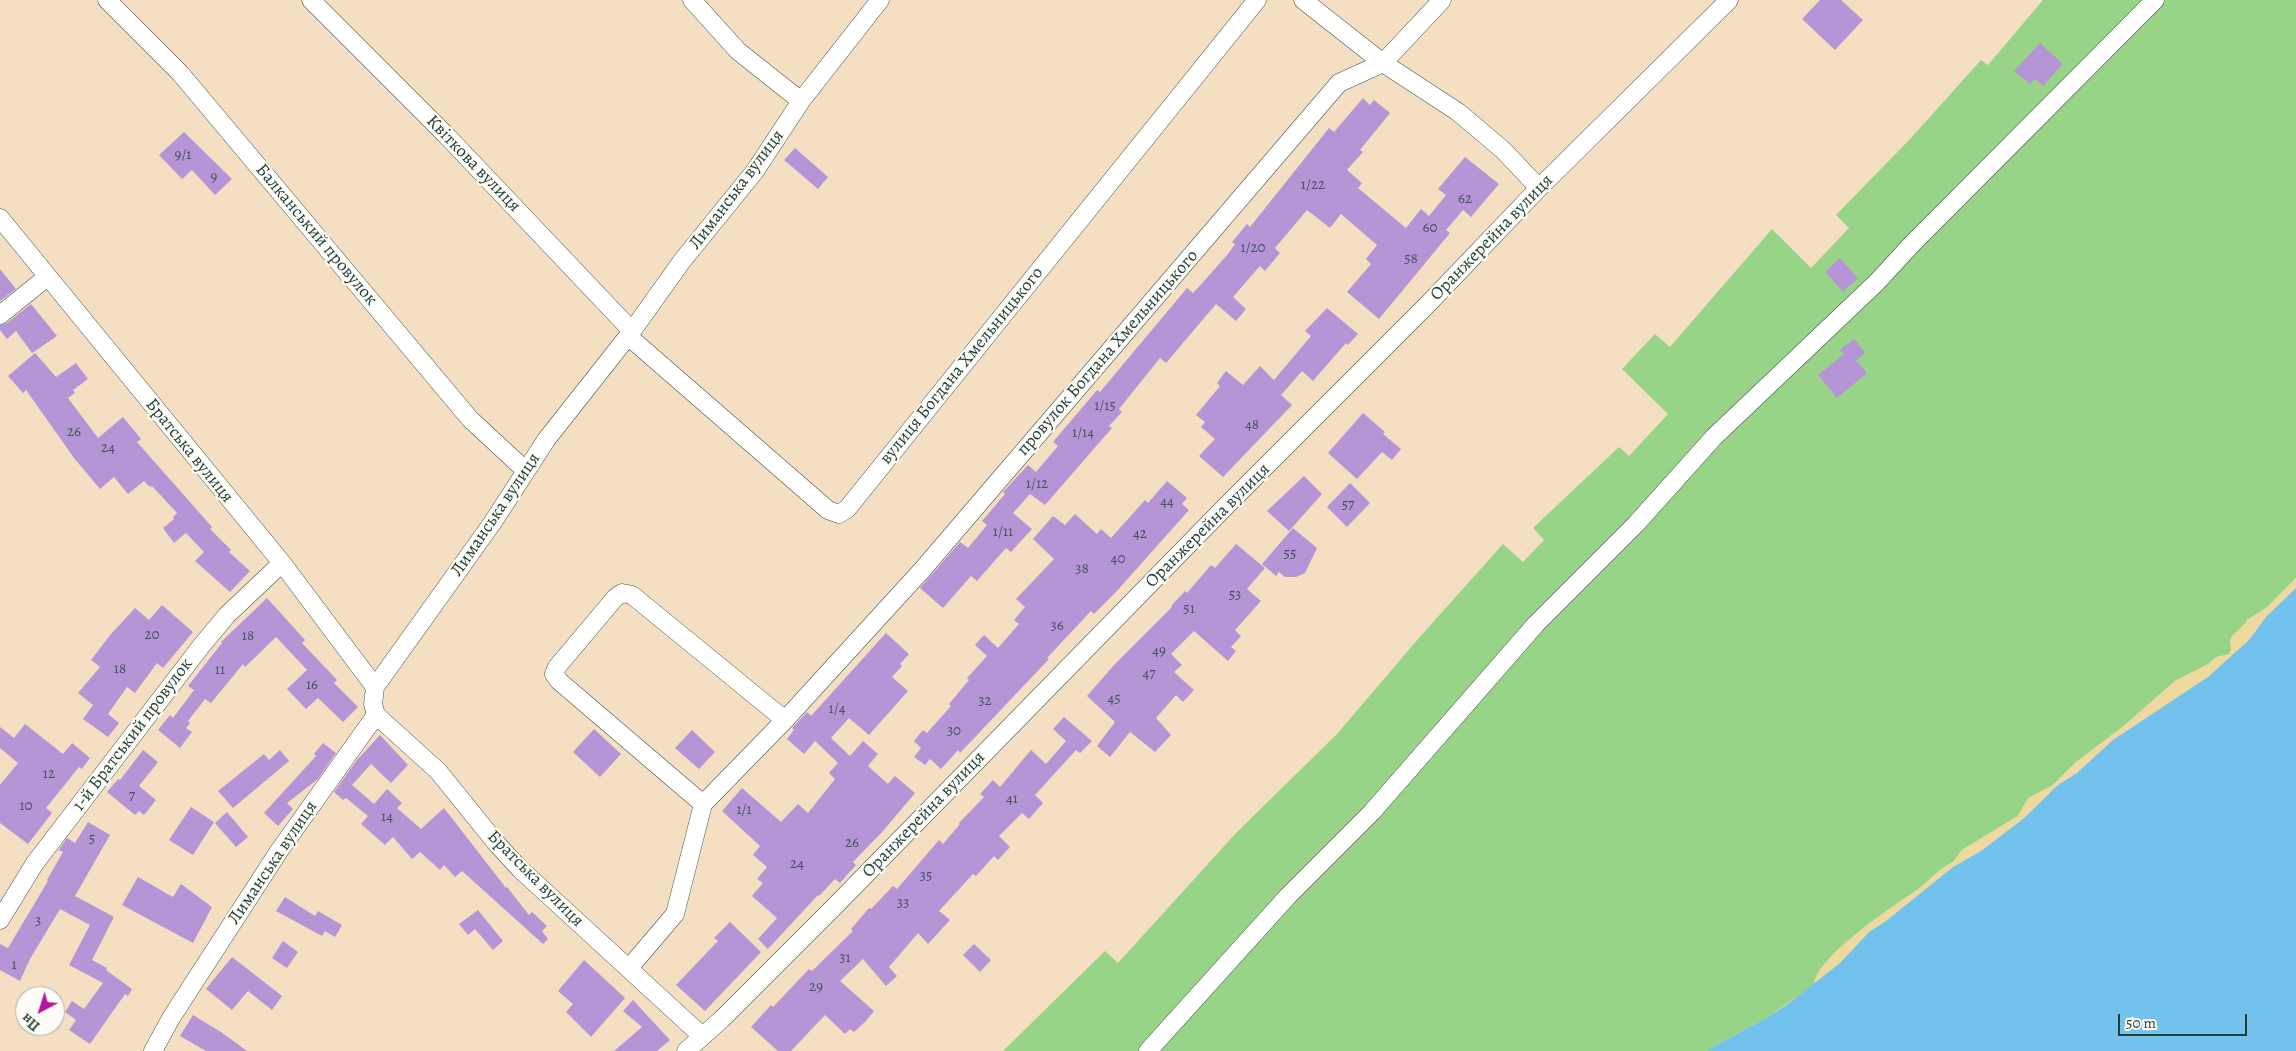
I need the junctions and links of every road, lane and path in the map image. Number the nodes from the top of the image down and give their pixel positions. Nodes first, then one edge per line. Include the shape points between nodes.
1 (107, 0) edge
2 (311, 0) edge
3 (692, 0) edge
4 (880, 0) edge
5 (1257, 0) edge
6 (1304, 0) edge
7 (1442, 0) edge
8 (1729, 0) edge
9 (2155, 0) edge
10 (1383, 63) junction
11 (801, 101) junction
12 (1539, 188) junction
13 (0, 218) edge
14 (47, 277) junction
15 (0, 315) edge
16 (630, 333) junction
17 (525, 470) junction
18 (282, 563) junction
19 (374, 687) junction
20 (376, 715) junction
21 (785, 720) junction
22 (703, 804) junction
23 (0, 920) edge
24 (629, 968) junction
25 (702, 1036) junction
26 (154, 1051) edge
27 (686, 1051) edge
28 (1148, 1051) edge

1 - 17 street, Балканський провулок via 180,74 470,419
2 - 16 street, Квіткова вулиця via 446,135
3 - 11 street via 738,51
4 - 11 street, Лиманська вулиця
5 - 16 street, вулиця Богдана Хмельницького via 847,509 839,514 828,510
6 - 10 street
7 - 10 street, провулок Богдана Хмельницького
8 - 12 street, Оранжерейна вулиця
9 - 28 street via 1877,282 1714,436 1636,524 1536,624 1372,812 1288,896
10 - 12 street via 1458,112 1503,150
10 - 21 street, провулок Богдана Хмельницького via 1339,84 922,570
11 - 16 street, Лиманська вулиця via 755,171 682,261
12 - 25 street, Оранжерейна вулиця via 835,906
13 - 14 street, Братська вулиця
14 - 15 street
14 - 18 street, Братська вулиця
16 - 17 street, Лиманська вулиця
17 - 19 street, Лиманська вулиця via 493,522
18 - 19 street, Братська вулиця
18 - 23 street, 1-й Братський провулок via 227,615 202,645 35,863
19 - 20 street
20 - 24 street, Братська вулиця via 438,771 520,869
20 - 26 street, Лиманська вулиця via 279,851 171,1018
21 - 22 street, провулок Богдана Хмельницького
21 - 22 street via 632,595 622,593 615,598 554,674
22 - 24 street via 675,914
24 - 25 street, Братська вулиця
25 - 27 street, Оранжерейна вулиця

